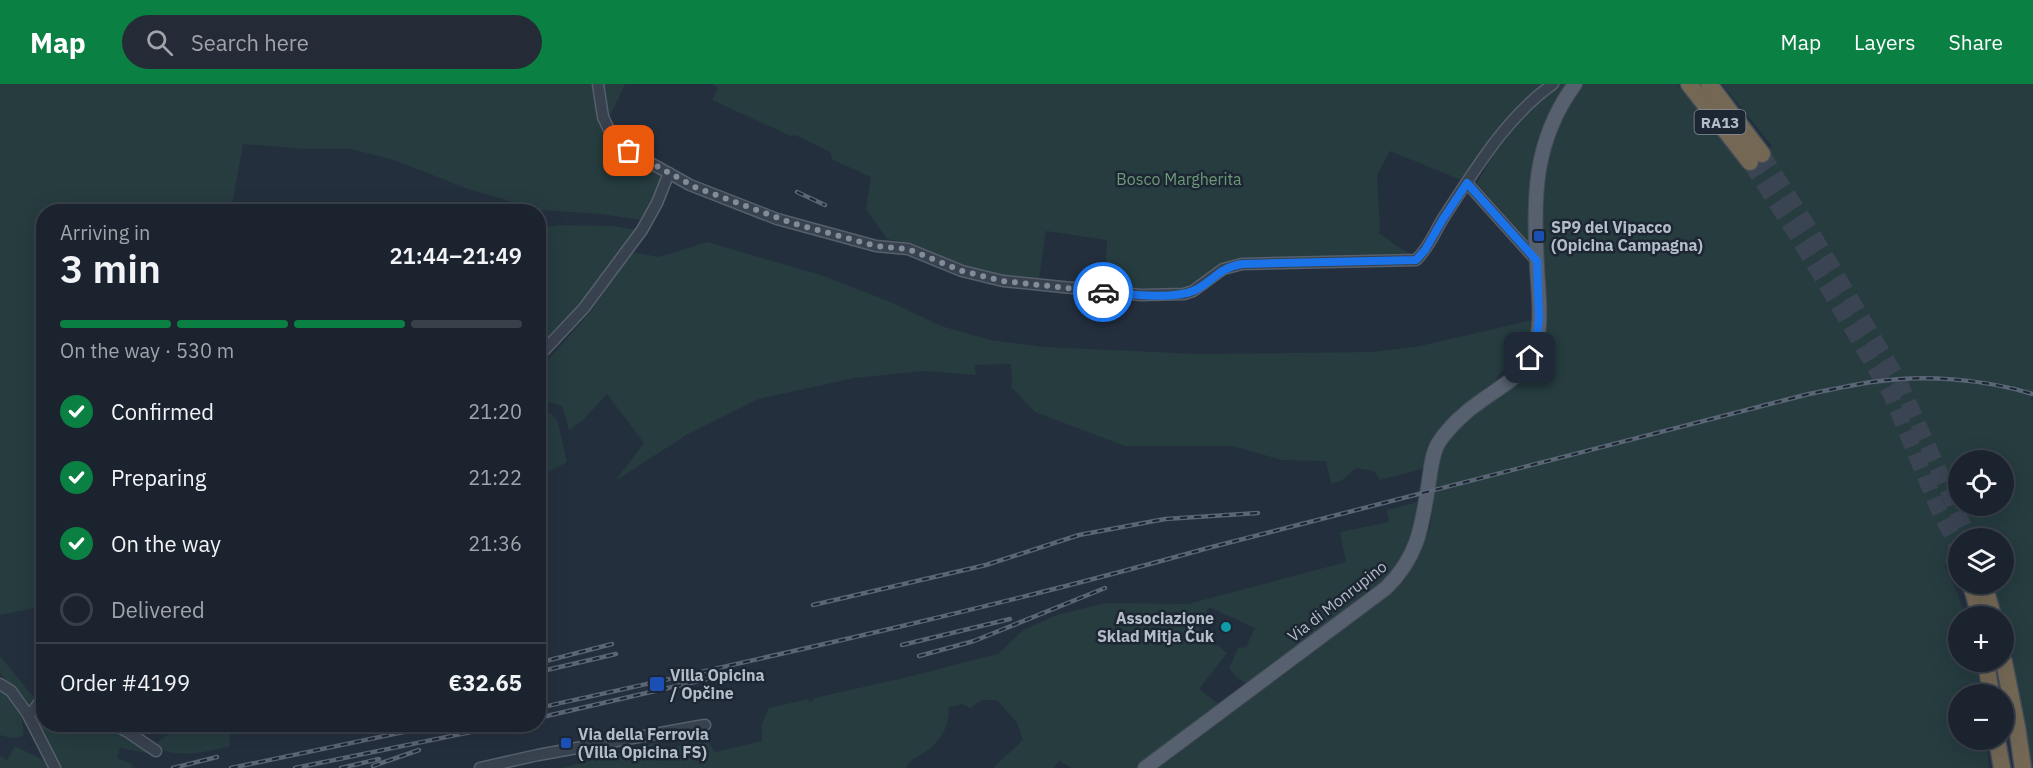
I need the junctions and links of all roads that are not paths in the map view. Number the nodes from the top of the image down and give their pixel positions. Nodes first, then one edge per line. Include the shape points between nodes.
1 (598, 84) edge
2 (1553, 84) edge
3 (1575, 84) edge
4 (1689, 84) edge
5 (1709, 84) edge
6 (669, 173) junction
7 (1467, 183) junction
8 (1537, 261) junction
9 (546, 348) edge
10 (2006, 672) edge
11 (2, 684) edge
12 (36, 707) edge
13 (27, 713) junction
14 (705, 725) dead end
15 (36, 731) edge
16 (37, 732) edge
17 (128, 732) edge
18 (156, 751) dead end
19 (55, 768) edge
20 (480, 768) edge
21 (1145, 768) edge
22 (2023, 768) edge

1 - 6 street via 603,117 612,136 629,151
2 - 7 street via 1513,120
3 - 8 main road, Via di Monrupino via 1557,113 1540,161 1536,182
4 - 5 highway, RA13 via 1756,158
6 - 7 street via 777,219 876,246 908,249 962,271 1003,281 1141,295 1184,294 1223,269 1242,264 1416,260
6 - 9 street via 642,230 584,308
7 - 8 street
8 - 21 main road, Via di Monrupino via 1539,318 1530,358 1521,370 1478,402 1437,445 1419,536 1400,573 1386,588
10 - 22 highway
11 - 13 street
12 - 13 street
13 - 15 street
14 - 20 street
16 - 19 street
17 - 18 street

